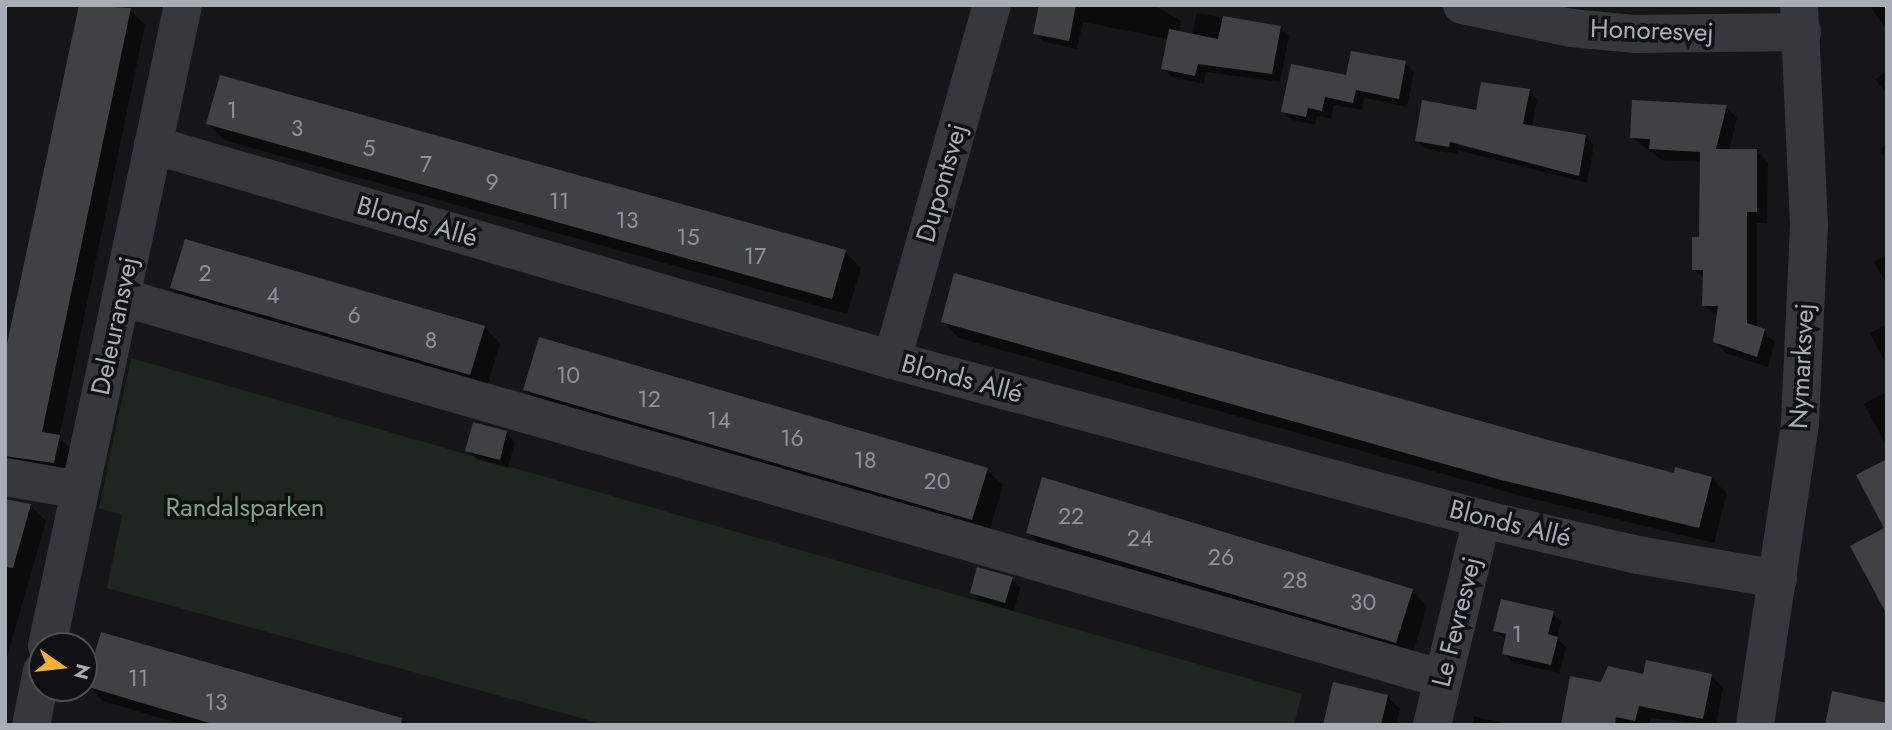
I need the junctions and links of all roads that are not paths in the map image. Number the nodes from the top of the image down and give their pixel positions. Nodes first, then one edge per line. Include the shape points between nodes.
1 (183, 5) edge
2 (992, 5) edge
3 (1462, 5) edge
4 (1801, 18) edge
5 (153, 145) junction
6 (121, 297) junction
7 (892, 360) junction
8 (5, 477) edge
9 (80, 490) junction
10 (1482, 519) junction
11 (1778, 579) junction
12 (50, 632) edge
13 (1443, 678) junction
14 (36, 702) edge
15 (31, 725) edge
16 (1432, 725) edge
17 (1755, 725) edge

1 - 5 street, Deleuransvej
2 - 7 street, Dupontsvej
3 - 4 street, Honoresvej via 1571,28 1634,34
4 - 11 street, Nymarksvej via 1809,239 1800,423
5 - 6 street, Deleuransvej
5 - 7 street, Blonds Allé
6 - 9 street, Deleuransvej
6 - 13 street
7 - 10 street, Blonds Allé
8 - 9 street
9 - 12 street, Deleuransvej
10 - 11 street, Blonds Allé via 1638,555
10 - 13 street, Le Fevresvej
11 - 17 street, Nymarksvej
13 - 16 street, Le Fevresvej
14 - 15 street

